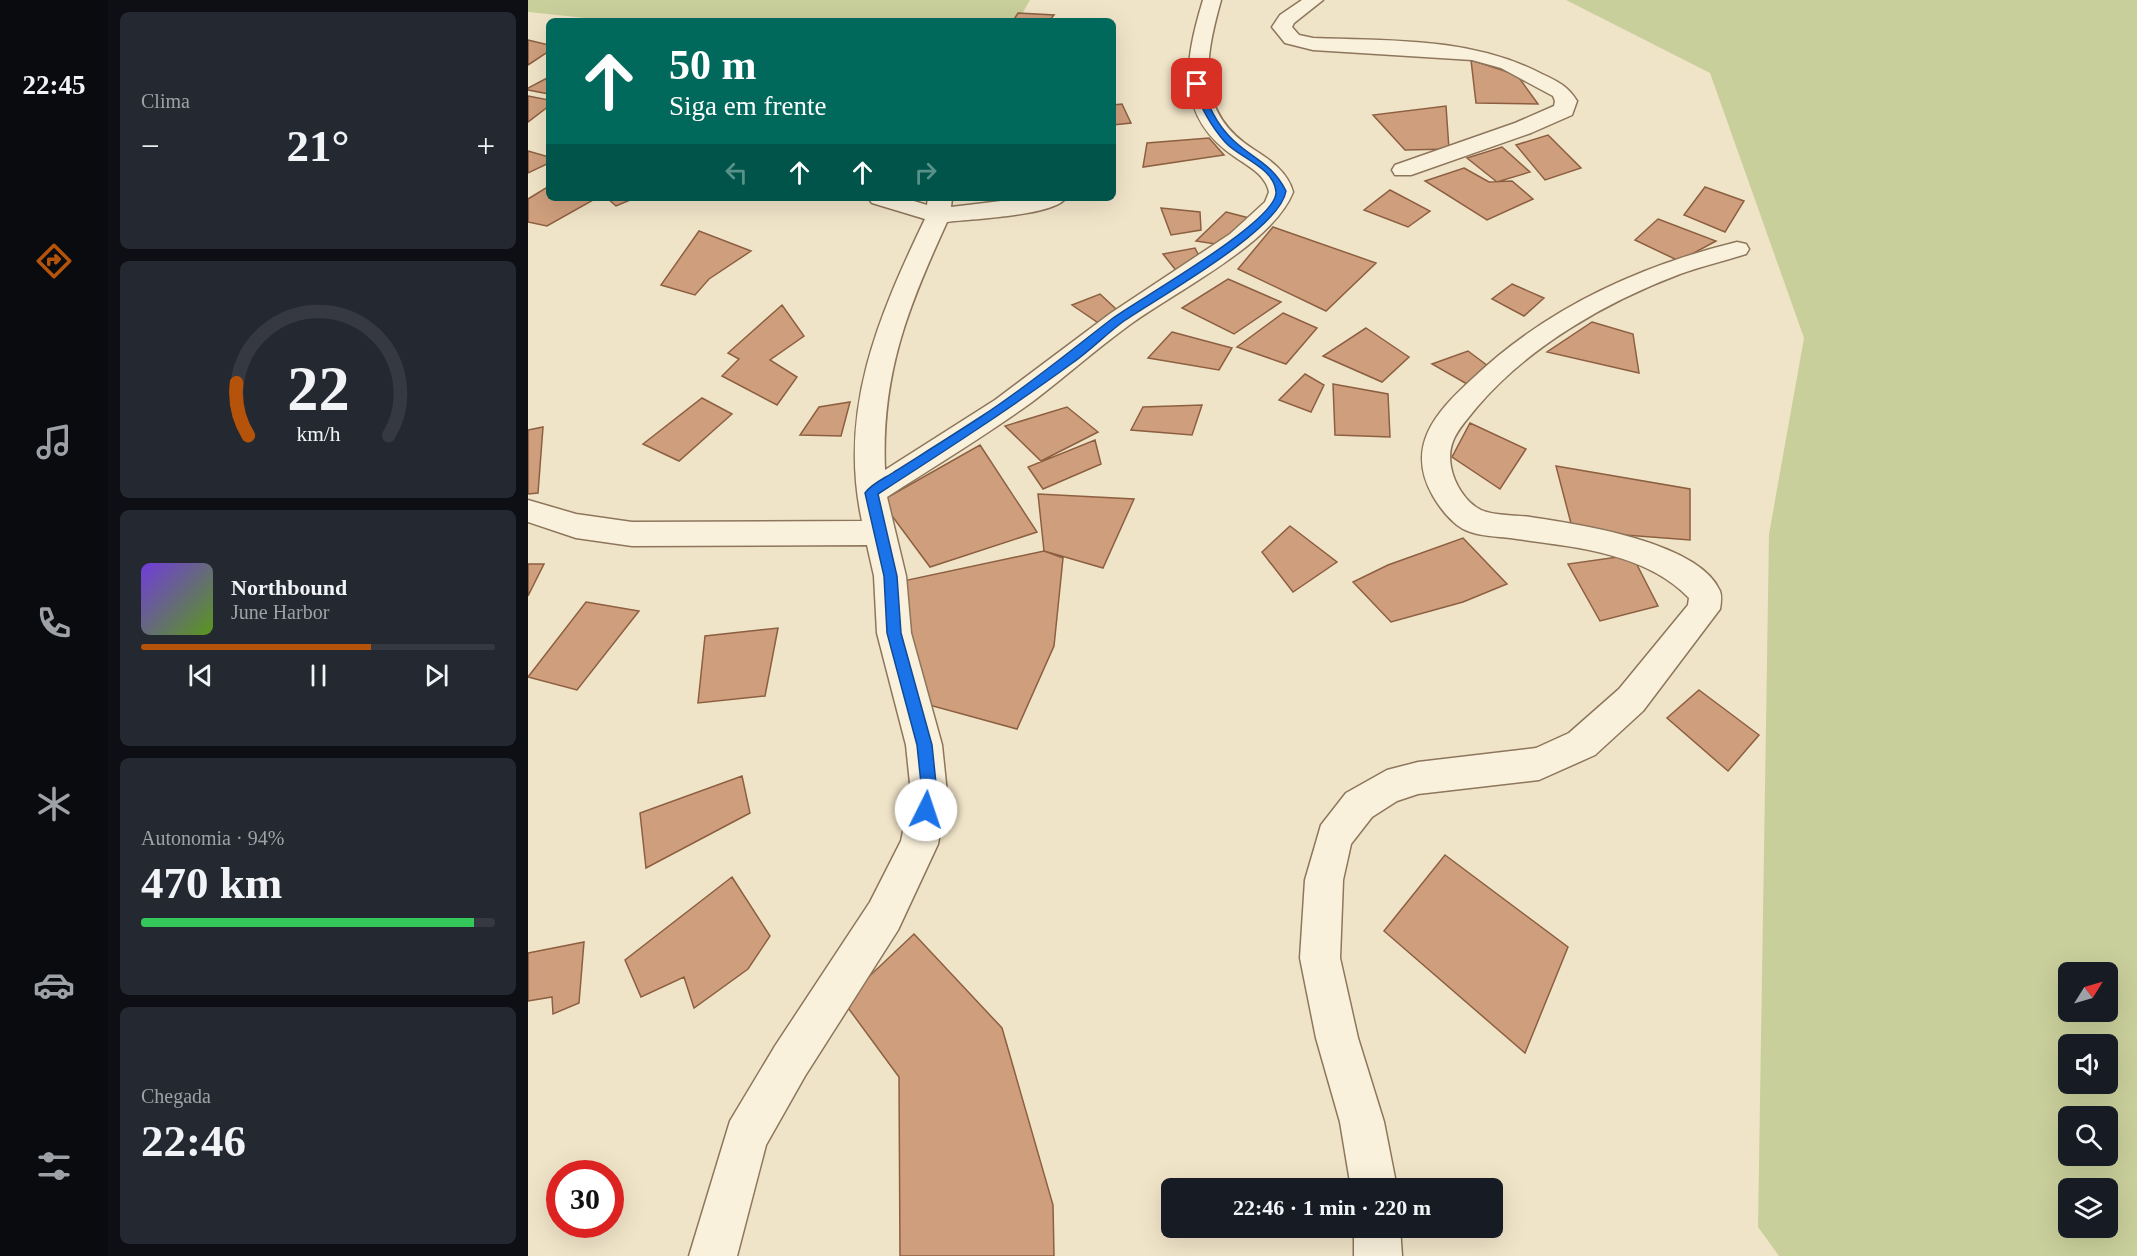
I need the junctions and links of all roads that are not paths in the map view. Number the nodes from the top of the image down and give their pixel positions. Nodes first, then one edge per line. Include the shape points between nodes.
1 (1212, 0) edge
2 (1314, 0) edge
3 (1402, 170) dead end
4 (900, 201) edge
5 (1044, 201) edge
6 (939, 207) edge
7 (1737, 249) dead end
8 (871, 493) junction
9 (528, 511) edge
10 (879, 533) junction
11 (1372, 1178) edge
12 (1377, 1238) edge
13 (713, 1256) edge
14 (1378, 1256) edge

1 - 8 street via 1196,54 1197,84 1206,112 1230,142 1275,178 1281,191 1279,201 1211,260 1118,320 1078,354 988,418
2 - 3 street via 1282,27 1292,39 1313,44 1474,54 1508,63 1535,76 1561,92 1566,101 1564,110 1523,128
4 - 6 street
5 - 6 street
6 - 8 street via 901,295 879,363 869,432
7 - 11 street via 1665,271 1556,326 1468,398 1439,435 1435,467 1444,493 1474,521 1614,544 1660,559 1699,584 1705,594 1704,609 1631,700 1582,744 1539,764 1418,778 1387,787 1359,805 1334,837 1324,880 1320,958 1336,1038 1362,1122
8 - 10 street
9 - 10 street via 576,526 632,534
10 - 13 street via 890,576 894,633 924,745 929,793 919,844 884,916 746,1137
12 - 14 street

